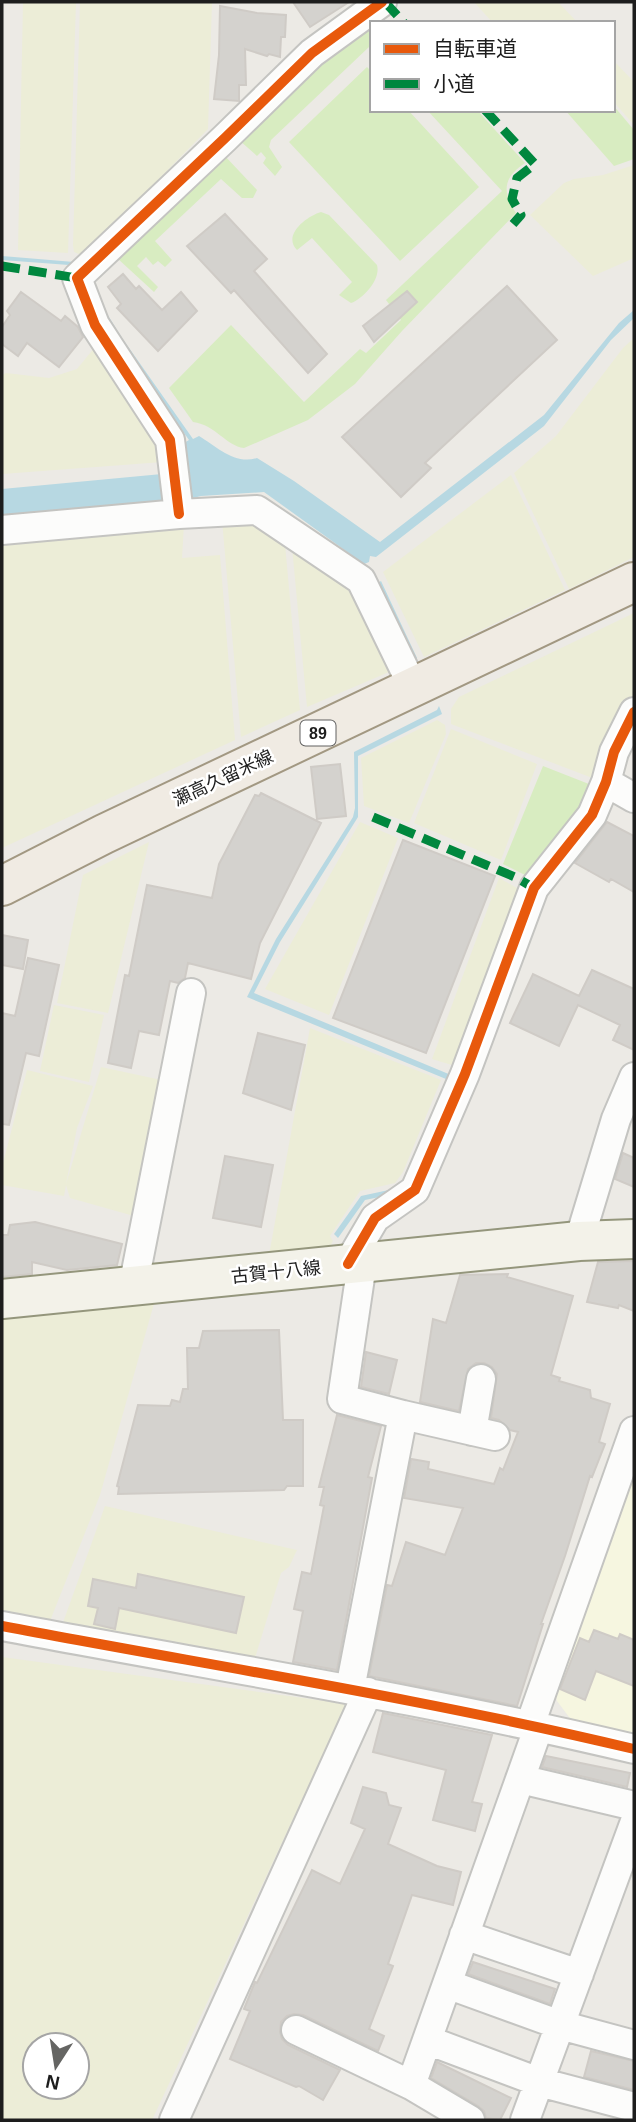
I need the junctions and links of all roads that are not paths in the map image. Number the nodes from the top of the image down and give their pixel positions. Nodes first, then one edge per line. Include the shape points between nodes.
1 (382, 2) edge
2 (178, 514) junction
3 (2, 530) edge
4 (634, 582) edge
5 (412, 687) junction
6 (634, 712) edge
7 (606, 782) junction
8 (634, 798) edge
9 (2, 886) edge
10 (191, 993) dead end
11 (634, 1077) edge
12 (634, 1239) edge
13 (579, 1241) junction
14 (355, 1264) junction
15 (133, 1287) junction
16 (2, 1299) edge
17 (481, 1379) dead end
18 (403, 1415) junction
19 (634, 1431) edge
20 (2, 1626) edge
21 (359, 1690) junction
22 (535, 1726) junction
23 (634, 1749) edge
24 (520, 1779) junction
25 (634, 1806) edge
26 (634, 1824) edge
27 (464, 1935) junction
28 (579, 1974) junction
29 (447, 1984) junction
30 (560, 2025) junction
31 (296, 2030) dead end
32 (427, 2040) junction
33 (634, 2045) edge
34 (538, 2082) junction
35 (411, 2085) junction
36 (634, 2107) edge
37 (174, 2120) edge
38 (470, 2120) edge
39 (525, 2120) edge

1 - 2 street via 312,53 76,278 95,325 170,440
2 - 3 street
2 - 5 street via 257,510 361,580
4 - 5 main road, 瀬高久留米線 / 89
5 - 9 main road, 瀬高久留米線 / 89
6 - 7 street via 614,752
7 - 8 street
7 - 14 street via 592,815 534,888 465,1074 415,1190 375,1218
10 - 15 street
11 - 13 street
12 - 13 main road, 古賀十八線
13 - 14 main road, 古賀十八線
14 - 15 main road, 古賀十八線
14 - 18 street via 342,1399
15 - 16 main road, 古賀十八線
17 - 18 street via 484,1433
18 - 21 street
19 - 22 street
20 - 21 street
21 - 22 street
21 - 37 street
22 - 23 street
22 - 24 street
24 - 25 street
24 - 27 street
26 - 28 street
27 - 28 street
27 - 29 street
28 - 30 street
29 - 30 street
29 - 32 street
30 - 33 street
30 - 34 street
31 - 35 street
32 - 34 street
32 - 35 street
34 - 36 street
34 - 39 street
35 - 38 street

